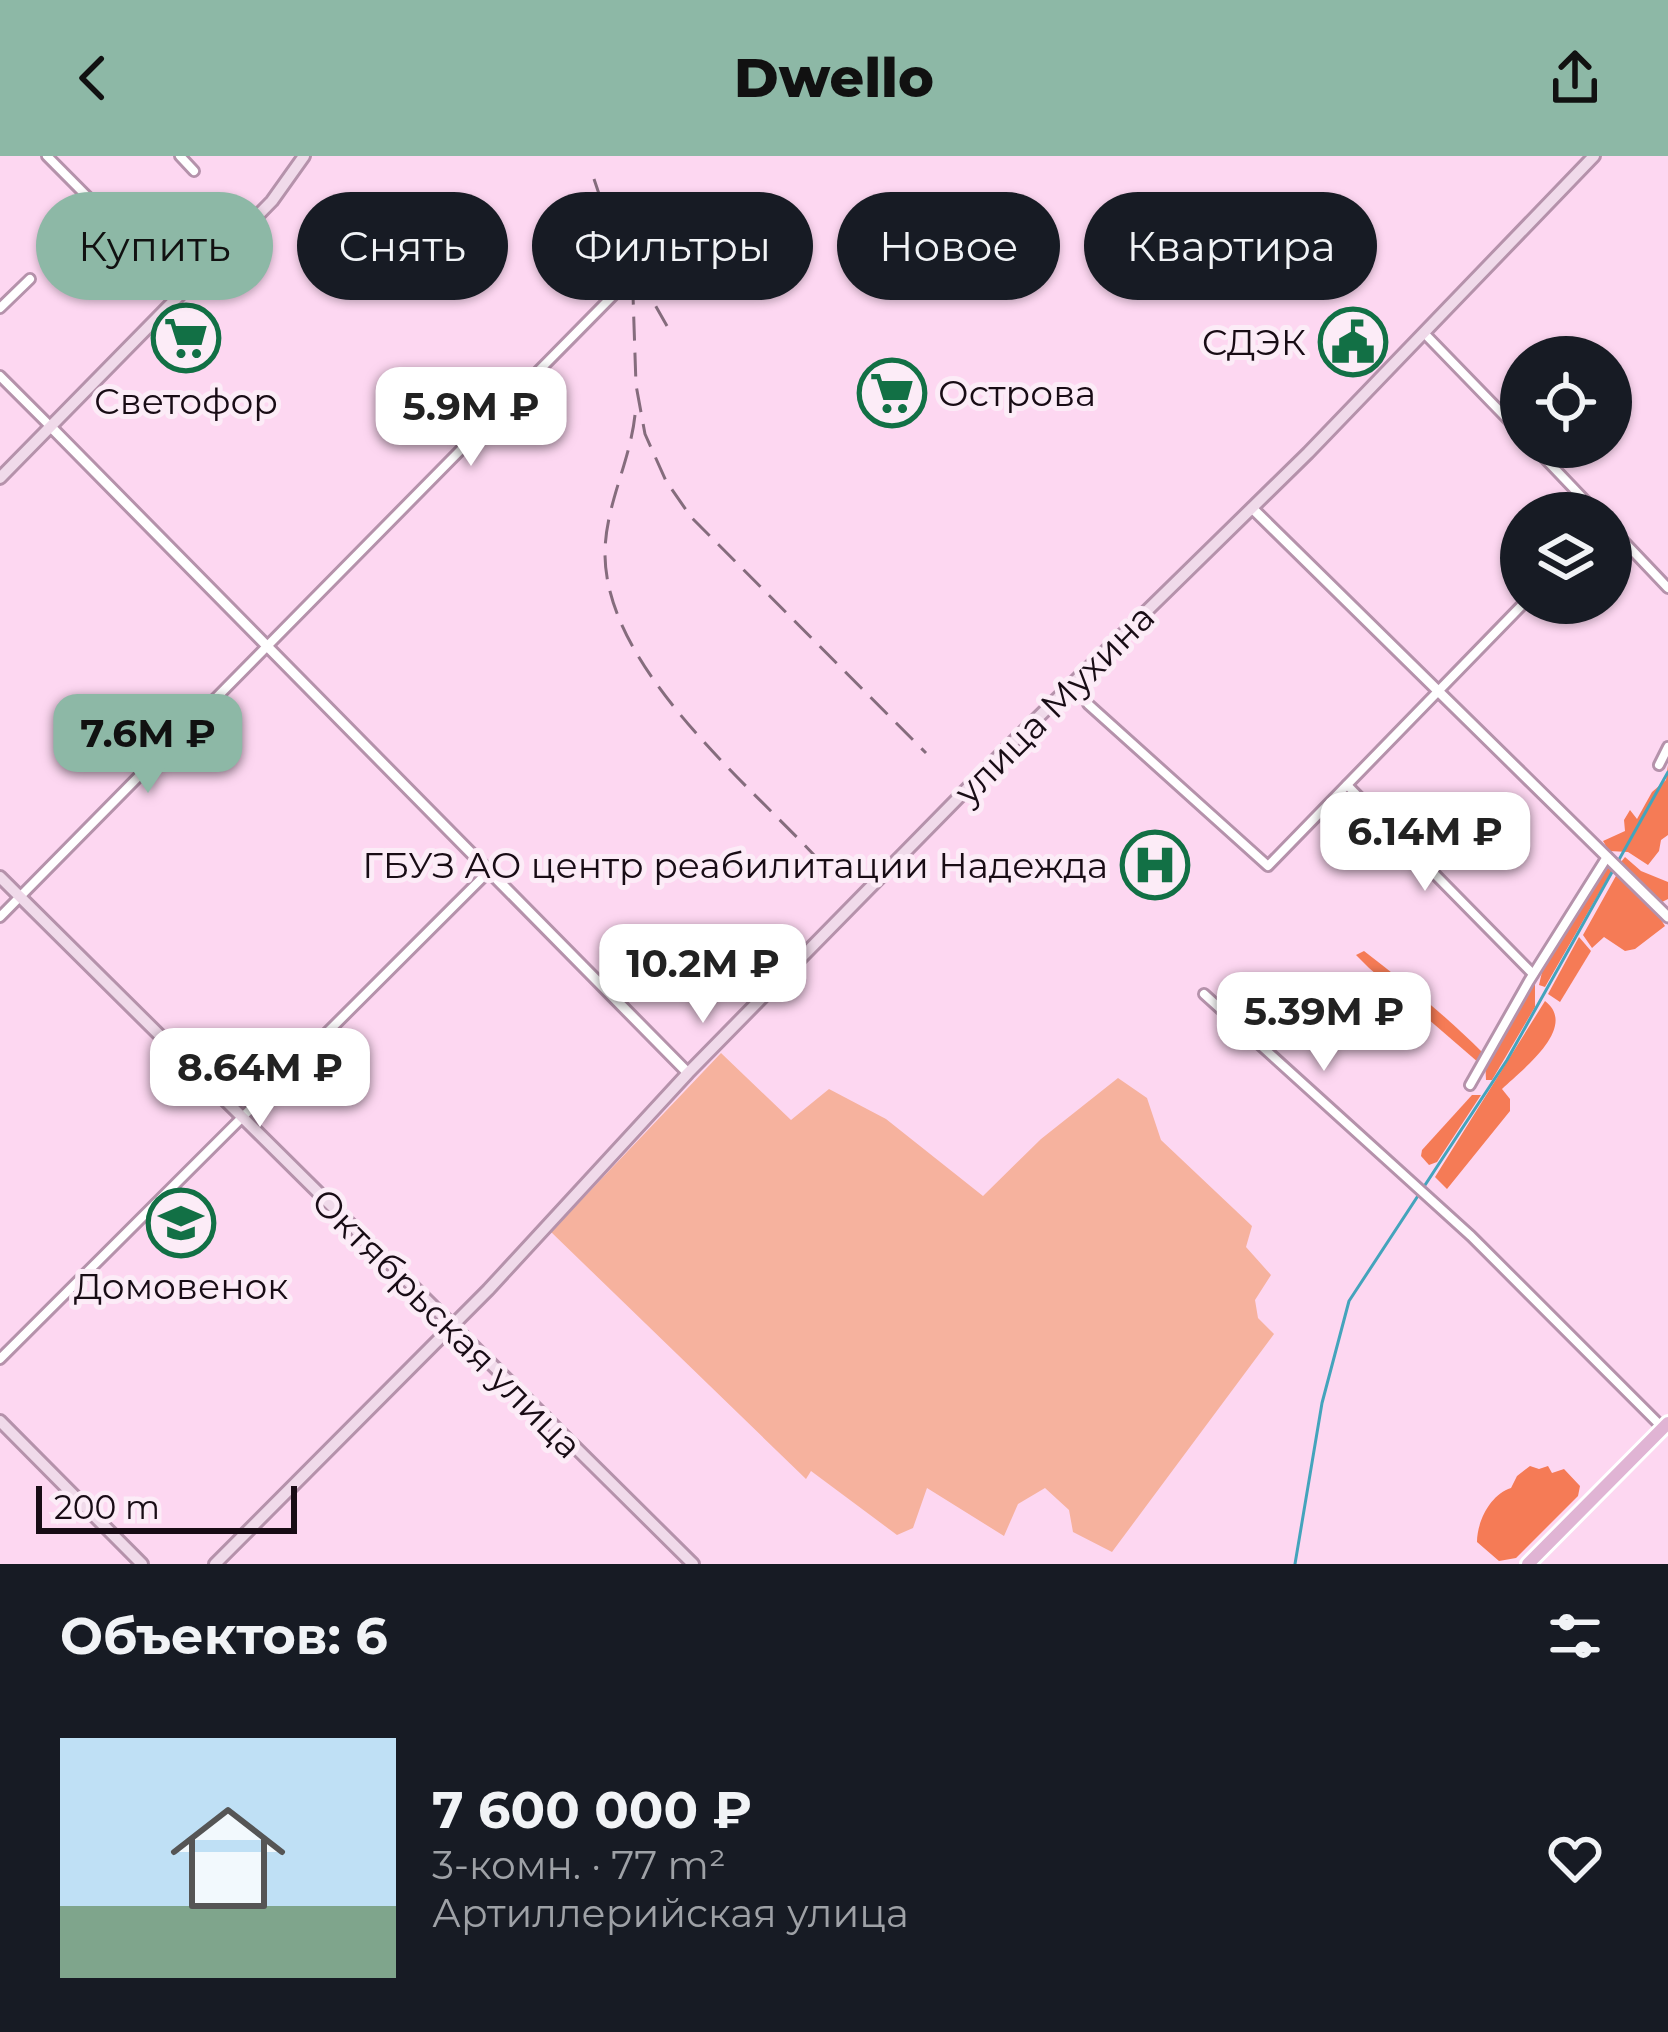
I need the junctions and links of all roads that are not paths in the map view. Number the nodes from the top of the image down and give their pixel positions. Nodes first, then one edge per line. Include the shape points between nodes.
1 (47, 156) edge
2 (180, 156) edge
3 (304, 156) edge
4 (1594, 156) edge
5 (194, 171) dead end
6 (83, 192) edge
7 (273, 200) edge
8 (30, 279) dead end
9 (176, 300) edge
10 (608, 300) edge
11 (0, 308) edge
12 (1425, 334) junction
13 (0, 376) edge
14 (1500, 411) edge
15 (51, 427) junction
16 (1554, 468) edge
17 (0, 478) edge
18 (1577, 492) edge
19 (1252, 508) junction
20 (1632, 550) edge
21 (1668, 589) edge
22 (1503, 624) edge
23 (266, 645) junction
24 (1438, 691) junction
25 (1088, 704) dead end
26 (1668, 747) edge
27 (1658, 765) dead end
28 (1347, 785) junction
29 (1614, 863) junction
30 (488, 871) junction
31 (0, 877) edge
32 (20, 897) junction
33 (0, 917) edge
34 (1668, 917) edge
35 (1533, 974) junction
36 (1204, 994) dead end
37 (688, 1073) junction
38 (1470, 1085) dead end
39 (241, 1118) junction
40 (452, 1327) junction
41 (0, 1359) edge
42 (0, 1420) edge
43 (1666, 1426) edge
44 (142, 1564) edge
45 (215, 1564) edge
46 (692, 1564) edge
47 (1528, 1564) edge

1 - 6 street
2 - 5 street
3 - 7 main road
4 - 12 main road, улица Мухина
8 - 11 street
9 - 15 main road
10 - 23 street
12 - 14 street
12 - 19 main road, улица Мухина
13 - 15 street
15 - 17 main road
15 - 23 street
16 - 18 street
19 - 24 street
19 - 37 main road, улица Мухина
20 - 21 street
22 - 24 street
23 - 30 street
23 - 32 street
24 - 28 street
24 - 29 street
25 - 28 street via 1268,866
26 - 27 street
28 - 35 street
29 - 34 street
29 - 35 street
30 - 37 street
30 - 39 street
31 - 32 main road, Октябрьская улица
32 - 33 street
32 - 39 main road, Октябрьская улица
35 - 38 street
36 - 43 street
37 - 40 main road, улица Мухина
39 - 40 main road, Октябрьская улица
39 - 41 street
40 - 45 main road, улица Мухина
40 - 46 main road, Октябрьская улица
42 - 44 main road
43 - 47 main road

